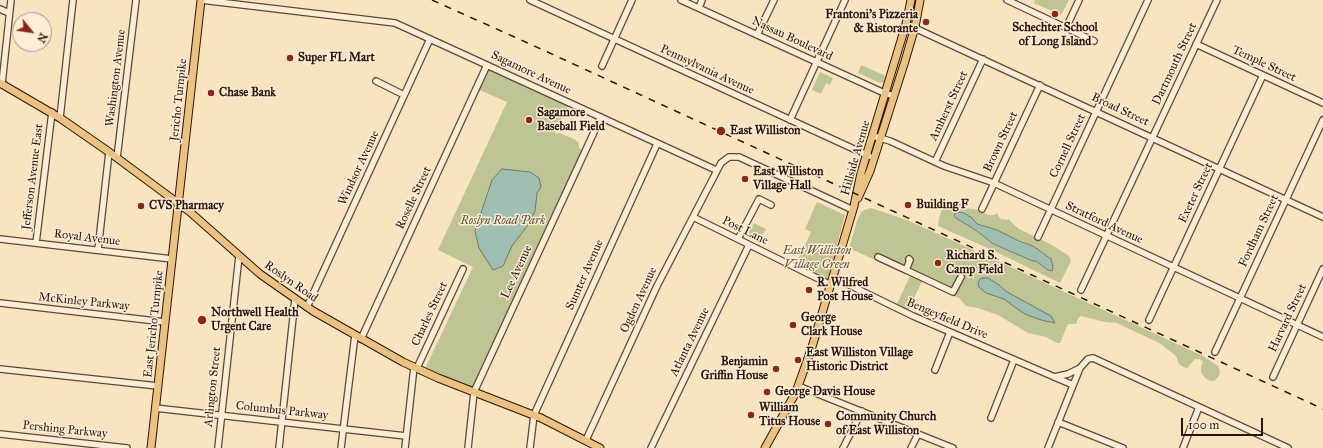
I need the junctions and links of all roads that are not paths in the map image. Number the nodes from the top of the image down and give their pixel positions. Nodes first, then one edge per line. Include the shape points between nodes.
1 (11, 0) edge
2 (73, 0) edge
3 (136, 0) edge
4 (201, 0) edge
5 (530, 0) edge
6 (632, 0) edge
7 (681, 0) edge
8 (702, 0) edge
9 (774, 0) edge
10 (845, 0) edge
11 (911, 0) edge
12 (920, 0) edge
13 (1006, 0) edge
14 (1079, 0) edge
15 (1148, 0) edge
16 (1217, 0) edge
17 (0, 8) edge
18 (699, 8) junction
19 (9, 13) junction
20 (906, 24) junction
21 (915, 27) junction
22 (1066, 28) junction
23 (757, 35) junction
24 (430, 39) junction
25 (614, 39) junction
26 (1094, 41) dead end
27 (1196, 44) junction
28 (983, 59) junction
29 (816, 62) junction
30 (487, 65) junction
31 (602, 66) dead end
32 (1263, 75) junction
33 (376, 81) dead end
34 (1, 83) edge
35 (1040, 85) junction
36 (886, 94) junction
37 (404, 95) junction
38 (894, 96) junction
39 (1323, 103) edge
40 (1096, 111) junction
41 (52, 112) junction
42 (60, 118) junction
43 (601, 118) junction
44 (790, 120) junction
45 (1323, 120) edge
46 (873, 136) junction
47 (881, 138) junction
48 (1153, 138) junction
49 (657, 144) junction
50 (109, 152) junction
51 (867, 155) junction
52 (117, 158) junction
53 (874, 158) junction
54 (935, 162) junction
55 (1219, 168) junction
56 (716, 170) junction
57 (994, 183) junction
58 (1286, 199) junction
59 (178, 202) junction
60 (771, 205) dead end
61 (853, 208) junction
62 (982, 209) dead end
63 (1050, 210) junction
64 (693, 217) junction
65 (1323, 217) edge
66 (1107, 236) junction
67 (1038, 237) dead end
68 (0, 239) edge
69 (738, 239) junction
70 (36, 243) junction
71 (749, 245) junction
72 (98, 250) junction
73 (239, 256) junction
74 (878, 257) dead end
75 (172, 258) junction
76 (909, 259) dead end
77 (1173, 267) junction
78 (463, 269) dead end
79 (1323, 269) edge
80 (906, 270) junction
81 (960, 277) dead end
82 (832, 281) junction
83 (1081, 290) dead end
84 (1240, 298) junction
85 (295, 299) junction
86 (0, 304) edge
87 (307, 307) junction
88 (1149, 320) dead end
89 (165, 322) junction
90 (1297, 325) junction
91 (950, 332) junction
92 (355, 335) junction
93 (1323, 337) edge
94 (361, 339) junction
95 (1215, 352) dead end
96 (1014, 360) junction
97 (416, 368) junction
98 (1080, 368) junction
99 (0, 369) edge
100 (935, 370) dead end
101 (1054, 377) junction
102 (1273, 377) dead end
103 (1073, 385) junction
104 (158, 386) junction
105 (798, 386) junction
106 (474, 392) junction
107 (1199, 407) junction
108 (155, 408) junction
109 (862, 411) junction
110 (221, 416) junction
111 (534, 416) junction
112 (991, 418) dead end
113 (282, 422) junction
114 (1058, 422) junction
115 (343, 429) junction
116 (0, 434) edge
117 (918, 434) junction
118 (406, 436) junction
119 (586, 440) junction
120 (127, 448) edge
121 (151, 448) edge
122 (218, 448) edge
123 (279, 448) edge
124 (341, 448) edge
125 (405, 448) edge
126 (468, 448) edge
127 (530, 448) edge
128 (600, 448) edge
129 (651, 448) edge
130 (765, 448) edge
131 (843, 448) edge
132 (911, 448) edge
133 (953, 448) edge
134 (1048, 448) edge
135 (1123, 448) edge
136 (1183, 448) edge
137 (1288, 448) edge

1 - 19 street
2 - 42 street
3 - 52 street, Washington Avenue
4 - 24 street, Sagamore Avenue via 389,22
4 - 59 main road, Jericho Turnpike
5 - 25 street, Pennsylvania Avenue
6 - 25 street
7 - 18 street, Nassau Boulevard
8 - 18 street
9 - 23 street
10 - 29 street
11 - 20 main road, Hillside Avenue
12 - 21 main road, Hillside Avenue
13 - 22 street
14 - 22 street
15 - 40 street, Cornell Street
16 - 27 street, Dartmouth Street
17 - 19 street
18 - 23 street, Nassau Boulevard
19 - 34 street
20 - 21 street, Broad Street
20 - 36 main road, Hillside Avenue
21 - 28 street, Broad Street
21 - 38 main road, Hillside Avenue
22 - 26 street
23 - 29 street, Nassau Boulevard
24 - 30 street, Sagamore Avenue
24 - 37 street, Windsor Avenue
25 - 31 street
25 - 44 street, Pennsylvania Avenue
27 - 32 street, Temple Street
27 - 48 street, Dartmouth Street
28 - 35 street, Broad Street
28 - 54 street, Amherst Street
29 - 36 street, Nassau Boulevard
29 - 44 street
30 - 43 street, Sagamore Avenue
30 - 94 street, Roselle Street
32 - 39 street, Temple Street
32 - 55 street, Exeter Street
33 - 37 street
34 - 41 main road, Roslyn Road
35 - 40 street, Broad Street
35 - 57 street, Brown Street
36 - 38 street, Nassau Boulevard
36 - 46 main road, Hillside Avenue
37 - 87 street, Windsor Avenue
38 - 47 main road, Hillside Avenue
40 - 48 street, Broad Street
40 - 63 street, Cornell Street
41 - 42 main road, Roslyn Road
41 - 70 street, Jefferson Avenue East
42 - 50 main road, Roslyn Road
43 - 49 street, Sagamore Avenue
43 - 106 street, Lee Avenue
44 - 51 street, Pennsylvania Avenue
45 - 58 street, Fordham Street
46 - 47 street, Stratford Avenue
46 - 51 main road, Hillside Avenue
47 - 53 main road, Hillside Avenue
47 - 54 street, Stratford Avenue
48 - 55 street, Broad Street
48 - 66 street, Dartmouth Street
49 - 56 street, Sagamore Avenue
49 - 111 street, Sumter Avenue
50 - 52 main road, Roslyn Road
50 - 72 street
51 - 53 street, Pennsylvania Avenue
51 - 61 main road, Hillside Avenue
52 - 59 main road, Roslyn Road
53 - 61 main road, Hillside Avenue
54 - 57 street, Stratford Avenue
55 - 58 street, Broad Street
55 - 77 street, Exeter Street
56 - 61 street via 723,160 736,156
56 - 64 street, Ogden Avenue
57 - 62 street, Brown Street
57 - 63 street, Stratford Avenue
58 - 65 street, Broad Street
58 - 84 street, Fordham Street
59 - 73 main road, Roslyn Road
59 - 75 main road, East Jericho Turnpike
60 - 69 street via 758,199
61 - 82 main road
63 - 66 street, Stratford Avenue
63 - 67 street, Cornell Street
64 - 69 street, Post Lane
64 - 119 street, Ogden Avenue
66 - 77 street, Stratford Avenue
66 - 83 street, Dartmouth Street
68 - 70 street, Royal Avenue
69 - 71 street, Post Lane
70 - 72 street, Royal Avenue
71 - 82 street, Post Lane
71 - 129 street, Atlanta Avenue
72 - 75 street, Royal Avenue
73 - 85 main road, Roslyn Road
73 - 110 street, Arlington Street
74 - 80 street
75 - 89 main road, East Jericho Turnpike
76 - 80 street
77 - 84 street, Stratford Avenue
77 - 88 street, Exeter Street
78 - 97 street, Charles Street
79 - 90 street, Harvard Street
80 - 81 street via 954,292
82 - 91 street, Bengeyfield Drive
82 - 105 main road
84 - 90 street, Stratford Avenue
84 - 95 street, Fordham Street
85 - 87 main road, Roslyn Road
85 - 113 street
86 - 89 street, McKinley Parkway
87 - 92 main road, Roslyn Road
89 - 104 main road, East Jericho Turnpike
90 - 93 street, Stratford Avenue
90 - 102 street, Harvard Street
91 - 96 street, Bengeyfield Drive
91 - 100 street
92 - 94 main road, Roslyn Road
92 - 115 street
94 - 97 main road, Roslyn Road
96 - 101 street, Bengeyfield Drive
96 - 112 street
97 - 106 main road, Roslyn Road
97 - 118 street, Charles Street
98 - 101 street
98 - 103 street
98 - 107 street via 1088,359 1093,358
99 - 104 street
101 - 103 street, Bengeyfield Drive
103 - 114 street
104 - 108 main road, East Jericho Turnpike
105 - 109 street
105 - 130 main road
106 - 111 main road, Roslyn Road
106 - 126 street, Lee Avenue
107 - 136 street
107 - 137 street
108 - 110 street, Columbus Parkway
108 - 121 main road, East Jericho Turnpike
109 - 117 street
109 - 131 street
110 - 113 street, Columbus Parkway
110 - 122 street, Arlington Street
111 - 119 main road, Roslyn Road
111 - 127 street, Sumter Avenue
113 - 115 street, Columbus Parkway
113 - 123 street
114 - 134 street
114 - 135 street
115 - 118 street, Columbus Parkway
115 - 124 street
116 - 120 street, Pershing Parkway
117 - 132 street
117 - 133 street
118 - 125 street, Charles Street
119 - 128 main road, Roslyn Road

